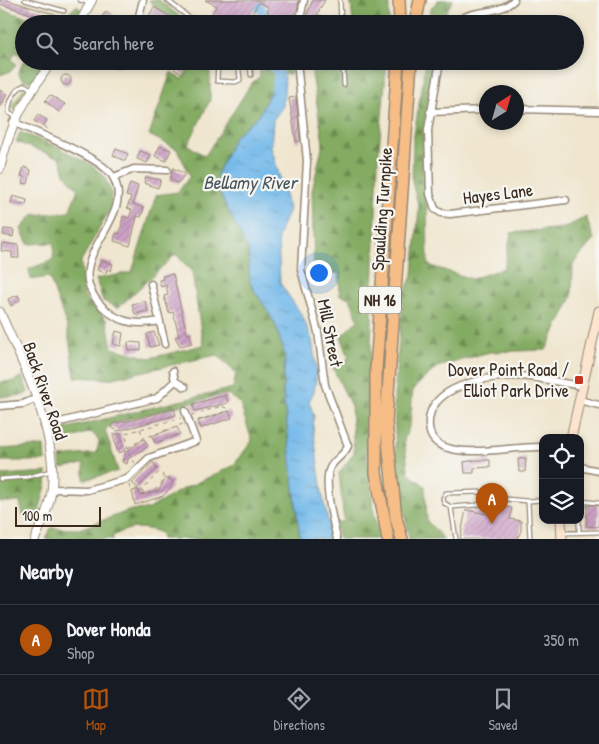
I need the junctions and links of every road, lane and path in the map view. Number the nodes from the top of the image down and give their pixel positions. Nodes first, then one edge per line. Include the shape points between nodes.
1 (25, 0) edge
2 (80, 0) edge
3 (143, 0) edge
4 (167, 0) edge
5 (304, 0) edge
6 (340, 0) edge
7 (399, 0) edge
8 (412, 0) edge
9 (420, 0) edge
10 (514, 0) edge
11 (92, 1) edge
12 (64, 11) dead end
13 (84, 15) edge
14 (139, 15) edge
15 (186, 15) edge
16 (301, 15) edge
17 (341, 15) edge
18 (400, 15) edge
19 (413, 15) edge
20 (416, 15) edge
21 (467, 15) edge
22 (46, 70) edge
23 (218, 70) edge
24 (239, 70) edge
25 (251, 70) edge
26 (298, 70) edge
27 (343, 70) edge
28 (397, 70) edge
29 (410, 70) edge
30 (438, 70) edge
31 (251, 75) dead end
32 (344, 85) dead end
33 (32, 89) junction
34 (479, 110) edge
35 (524, 110) edge
36 (599, 111) edge
37 (430, 112) junction
38 (14, 120) junction
39 (45, 126) dead end
40 (47, 133) dead end
41 (0, 169) edge
42 (167, 170) dead end
43 (114, 177) junction
44 (566, 200) dead end
45 (151, 284) dead end
46 (599, 311) edge
47 (0, 312) edge
48 (160, 321) junction
49 (165, 344) dead end
50 (173, 371) dead end
51 (175, 381) junction
52 (582, 386) junction
53 (185, 387) dead end
54 (35, 399) junction
55 (579, 400) junction
56 (599, 405) edge
57 (0, 406) edge
58 (187, 417) junction
59 (44, 426) junction
60 (140, 429) junction
61 (572, 434) edge
62 (144, 438) junction
63 (539, 447) edge
64 (128, 448) junction
65 (139, 467) junction
66 (584, 469) edge
67 (52, 471) junction
68 (599, 471) edge
69 (0, 479) edge
70 (127, 479) junction
71 (52, 489) junction
72 (142, 490) junction
73 (494, 498) junction
74 (539, 500) edge
75 (528, 501) junction
76 (584, 501) edge
77 (599, 503) edge
78 (452, 507) junction
79 (579, 524) edge
80 (579, 532) junction
81 (599, 532) edge
82 (561, 536) edge
83 (35, 539) edge
84 (337, 539) edge
85 (388, 539) edge
86 (402, 539) edge
87 (456, 539) edge
88 (530, 539) edge

1 - 12 lane
2 - 11 lane
3 - 14 street
4 - 15 lane
5 - 16 street
6 - 17 lane
7 - 18 highway
8 - 19 highway
9 - 20 highway
10 - 21 street via 502,9
11 - 13 street
22 - 33 street
23 - 24 lane via 218,81 235,82 240,80
25 - 31 lane
26 - 84 street, Mill Street via 307,161 301,270 318,332 325,385 348,446 330,467 328,477
27 - 32 lane
28 - 85 highway, Spaulding Turnpike / NH 16 via 376,369 376,473
29 - 86 highway, Spaulding Turnpike / NH 16 via 386,422 396,518
30 - 37 street
33 - 38 street
33 - 38 lane via 25,85 18,89 8,110
34 - 37 street
35 - 36 street
37 - 44 street, Hayes Lane via 427,141 430,194 435,209 441,213
38 - 41 street
38 - 43 street via 100,163
39 - 40 path
42 - 43 street via 134,169
43 - 48 street via 117,202 89,259 91,288 103,307 120,319 146,324
45 - 48 street
46 - 52 main road
47 - 54 street, Back River Road
48 - 49 street
50 - 51 street
51 - 53 street
51 - 59 street via 157,398
52 - 55 main road
52 - 63 street via 526,377 482,380 440,398 430,415 430,434 434,441 446,448
54 - 57 street
54 - 59 street, Back River Road
55 - 56 street
55 - 61 main road
58 - 58 path via 222,406 226,408 224,412
58 - 60 path
58 - 62 path
58 - 65 street via 196,441 155,454
59 - 67 street, Back River Road
60 - 62 path
60 - 64 path via 124,434
62 - 64 path
64 - 65 path via 132,460
65 - 70 street
66 - 68 street
67 - 69 lane
67 - 71 street, Back River Road
70 - 71 street via 87,490
70 - 72 path via 130,488
71 - 83 street, Back River Road
72 - 72 path via 144,495 158,488 163,475 159,472 154,474
73 - 75 lane
73 - 78 lane via 477,506
73 - 78 lane via 483,492 446,493 444,503
74 - 75 lane
75 - 88 lane
76 - 77 lane
78 - 87 lane
79 - 80 lane
80 - 81 lane
80 - 82 lane

